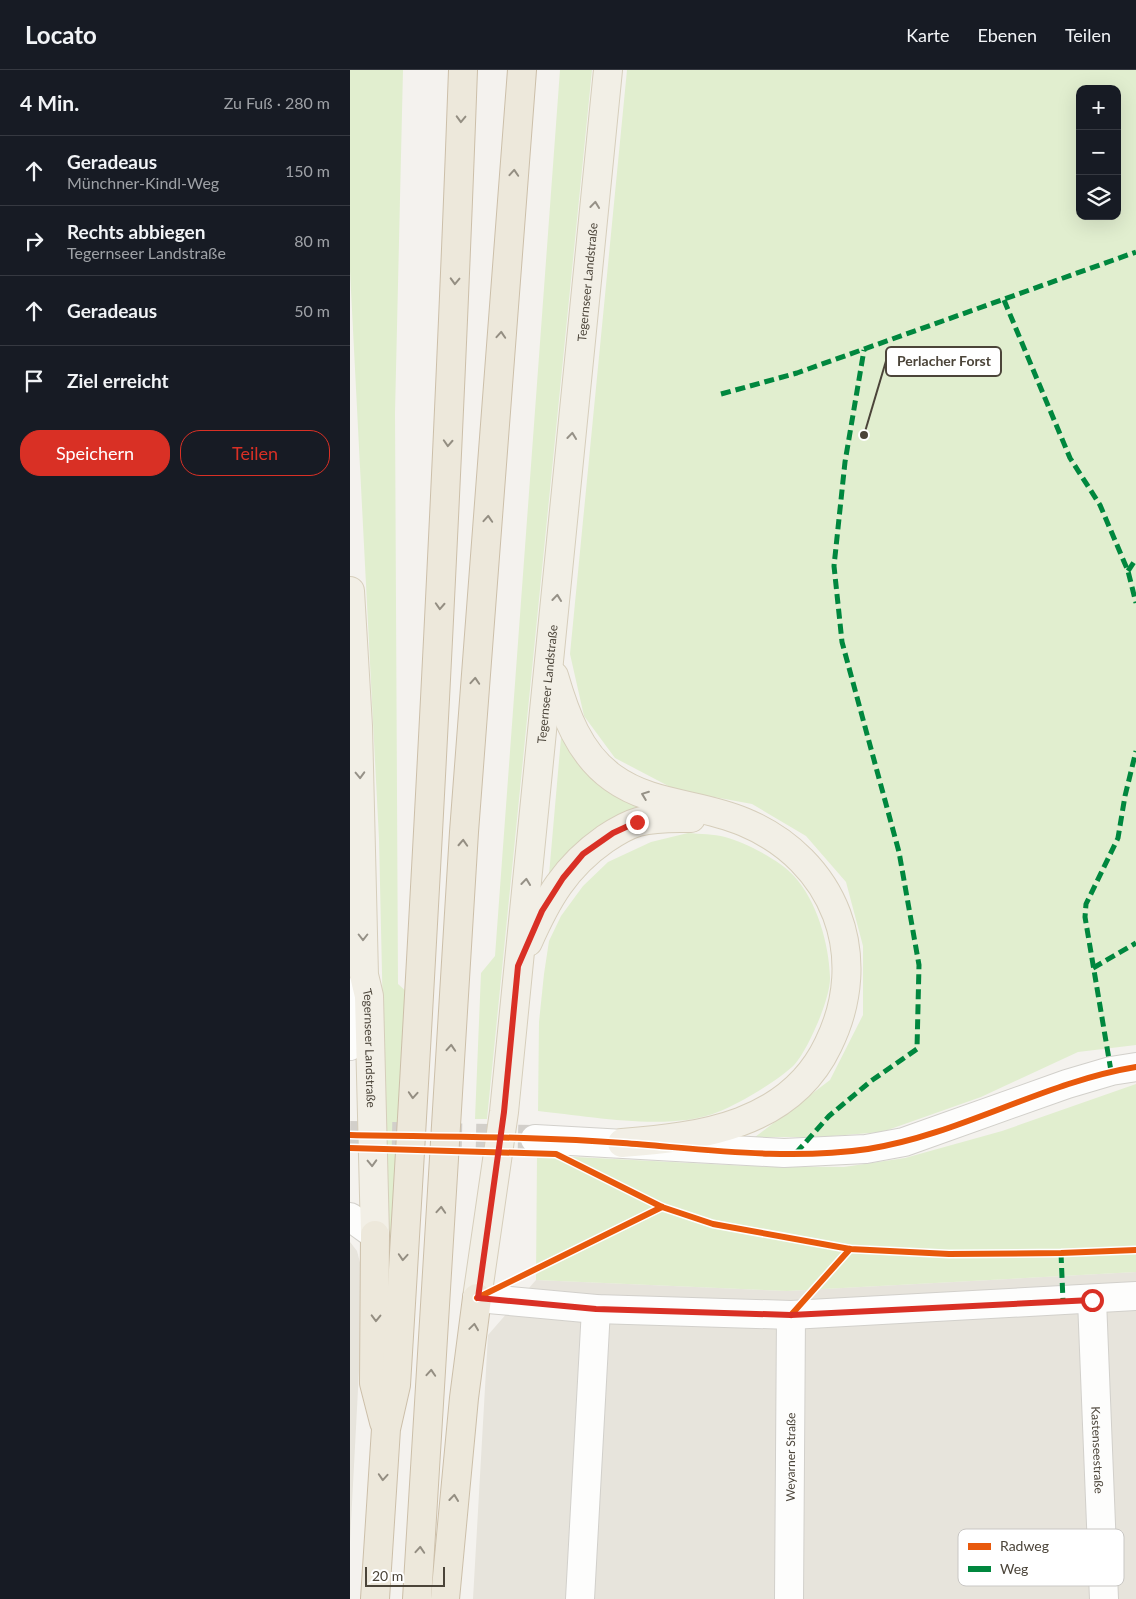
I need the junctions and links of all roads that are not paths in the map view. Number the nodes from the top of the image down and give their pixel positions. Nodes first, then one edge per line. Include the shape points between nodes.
1 (463, 70) edge
2 (522, 70) edge
3 (608, 70) edge
4 (350, 591) edge
5 (550, 664) junction
6 (743, 821) junction
7 (518, 966) junction
8 (364, 975) junction
9 (350, 1046) edge
10 (1136, 1067) edge
11 (535, 1140) tunnel mouth
12 (622, 1143) junction
13 (350, 1217) edge
14 (375, 1235) junction
15 (1136, 1296) edge
16 (478, 1298) junction
17 (1092, 1300) junction
18 (596, 1309) junction
19 (791, 1315) junction
20 (386, 1428) junction
21 (1101, 1529) edge
22 (1103, 1586) edge
23 (375, 1599) edge
24 (417, 1599) edge
25 (445, 1599) edge
26 (580, 1599) edge
27 (789, 1599) edge
28 (1104, 1599) edge

1 -> 20 highway via 450,412 418,1029 396,1385
24 -> 2 highway via 464,832
5 -> 3 main road, Tegernseer Landstraße
4 -> 8 main road, Tegernseer Landstraße via 359,736
6 -> 5 main road via 706,809 660,801 634,791 612,777 590,758 565,716
7 -> 5 main road, Tegernseer Landstraße
6 - 7 main road via 666,817 637,822 613,833 583,854 563,878 542,911
6 - 12 main road via 773,836 801,858 822,883 833,904 844,936 846,964 846,995 838,1026 811,1072 782,1100 747,1121 707,1132
7 - 16 main road, Tegernseer Landstraße via 504,1112
8 - 9 street via 358,993 356,1033
8 -> 14 main road, Tegernseer Landstraße via 369,996
10 - 12 street via 1067,1084 904,1142 866,1149 784,1153
11 - 12 street
13 - 14 street
14 -> 20 highway via 374,1384
15 - 17 street
16 - 18 street
25 -> 16 highway via 464,1398
17 - 19 street
17 - 21 street, Kastenseestraße
18 - 19 street
18 - 26 street
19 - 27 street, Weyarner Straße
20 -> 23 highway
22 - 28 street, Kastenseestraße

